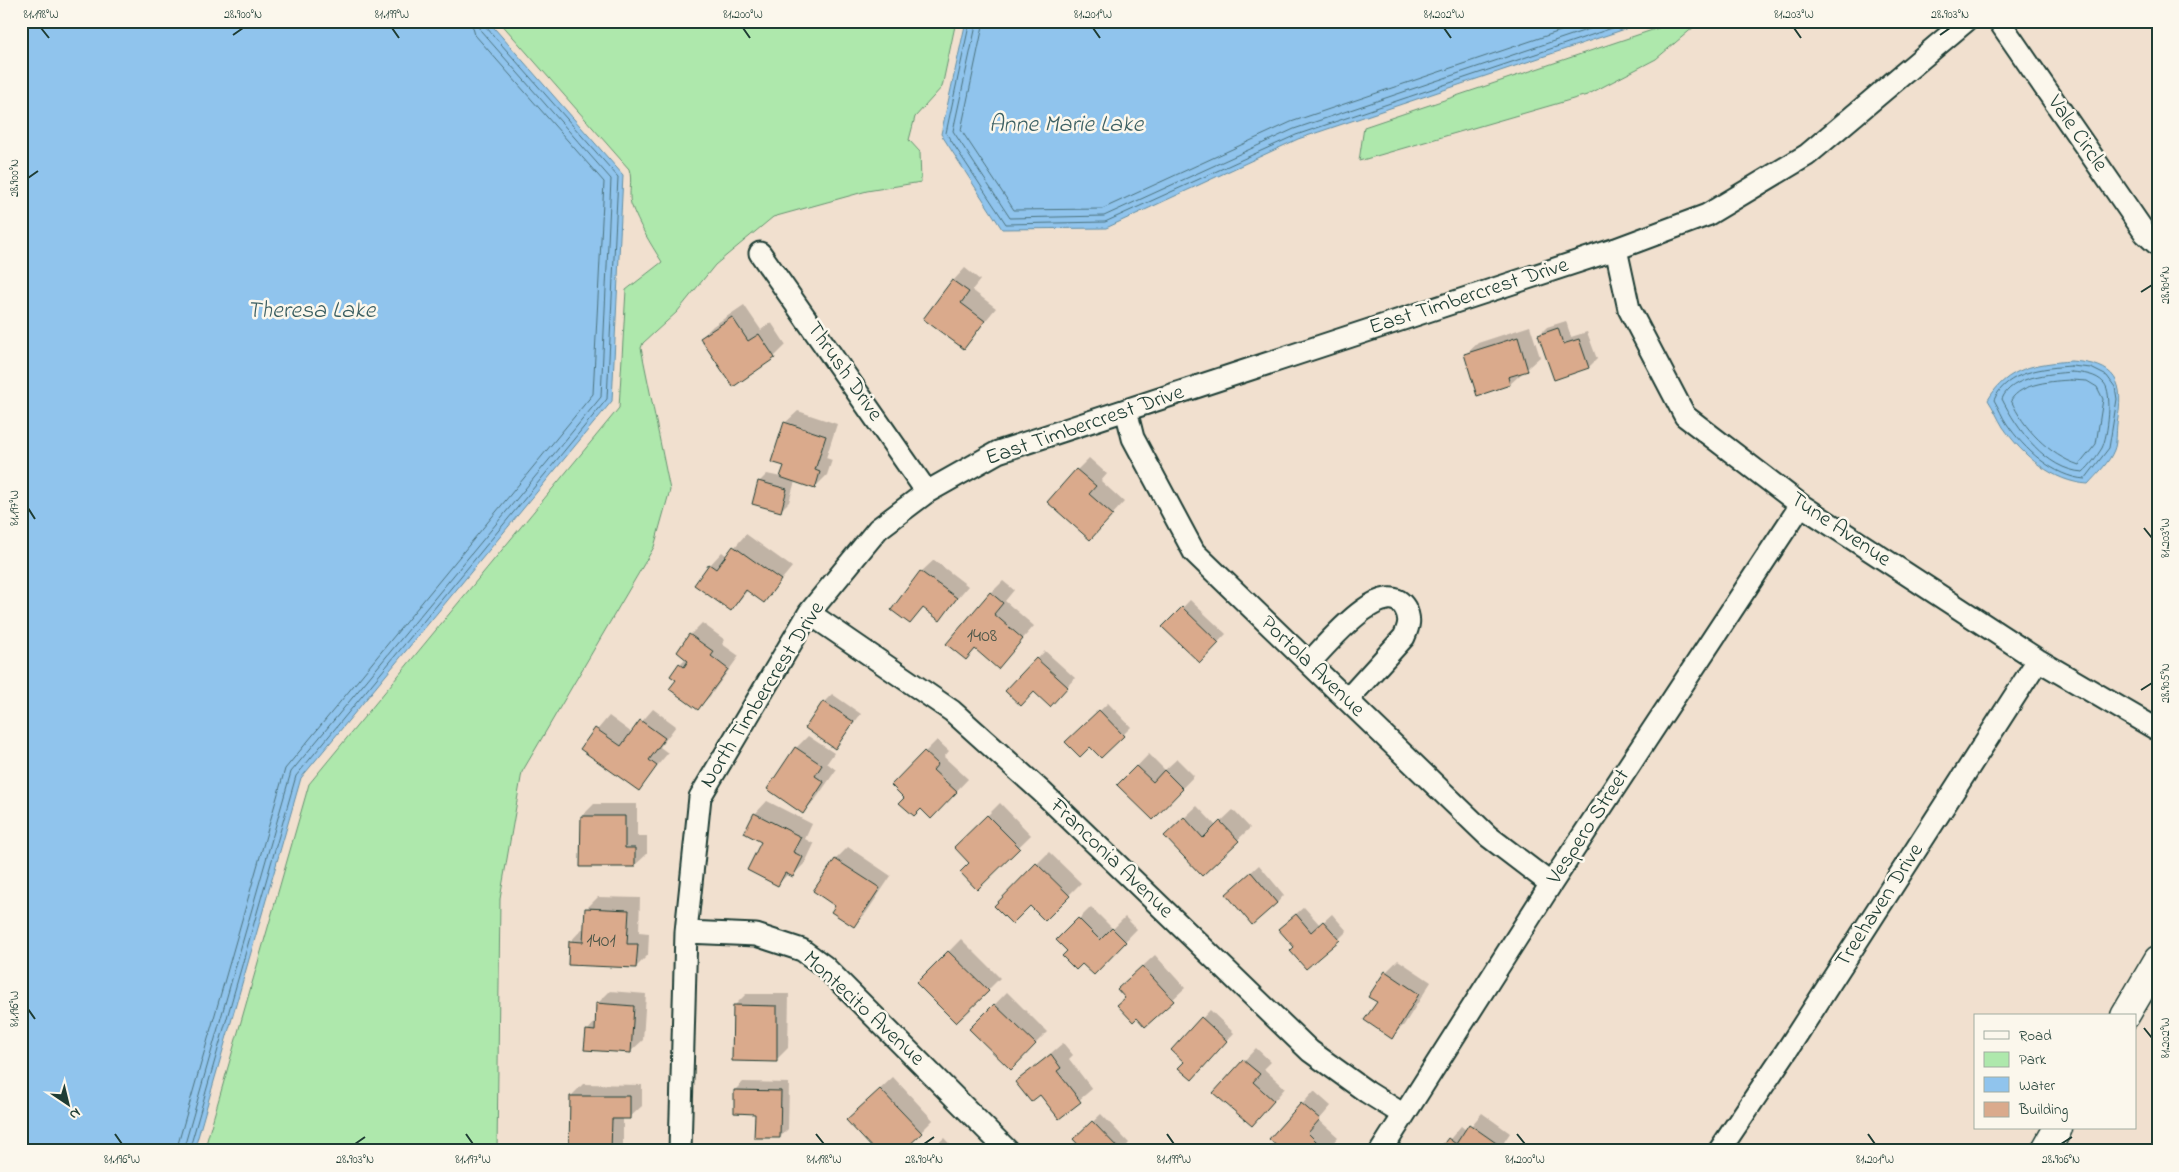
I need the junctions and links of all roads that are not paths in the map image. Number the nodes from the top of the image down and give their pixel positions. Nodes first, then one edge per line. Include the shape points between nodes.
1 (1966, 21) edge
2 (1999, 21) edge
3 (2158, 245) edge
4 (1616, 249) junction
5 (760, 253) dead end
6 (1126, 410) junction
7 (927, 492) junction
8 (1802, 506) junction
9 (809, 613) junction
10 (2038, 660) junction
11 (1309, 663) junction
12 (1347, 700) junction
13 (2158, 730) edge
14 (1551, 884) junction
15 (686, 932) junction
16 (2158, 960) edge
17 (2126, 1014) edge
18 (1404, 1114) junction
19 (2057, 1130) edge
20 (680, 1151) edge
21 (1008, 1151) edge
22 (1381, 1151) edge
23 (1719, 1151) edge
24 (2045, 1151) edge

1 - 4 street, East Timbercrest Drive via 1807,155 1707,215
2 - 3 street, Vale Circle via 2145,232
4 - 6 street, East Timbercrest Drive
4 - 8 street, Tune Avenue via 1628,309 1684,416
5 - 7 street, Thrush Drive
6 - 7 street, East Timbercrest Drive via 998,452
6 - 11 street, Portola Avenue via 1133,438 1194,552
7 - 9 street, North Timbercrest Drive via 878,529
8 - 10 street, Tune Avenue
8 - 14 street, Vespero Street
9 - 15 street, North Timbercrest Drive via 700,797
9 - 18 street, Franconia Avenue via 952,710 1042,792 1310,1051
10 - 13 street, Tune Avenue
10 - 23 street, Treehaven Drive
11 - 12 street, Portola Avenue
11 - 12 street via 1374,602 1392,598 1403,605 1409,619 1404,637
12 - 14 street, Portola Avenue via 1488,836
14 - 18 street, Vespero Street
15 - 20 street, North Timbercrest Drive
15 - 21 street, Montecito Avenue via 756,936 802,950 824,966
16 - 17 street
18 - 22 street, Vespero Street
19 - 24 street

